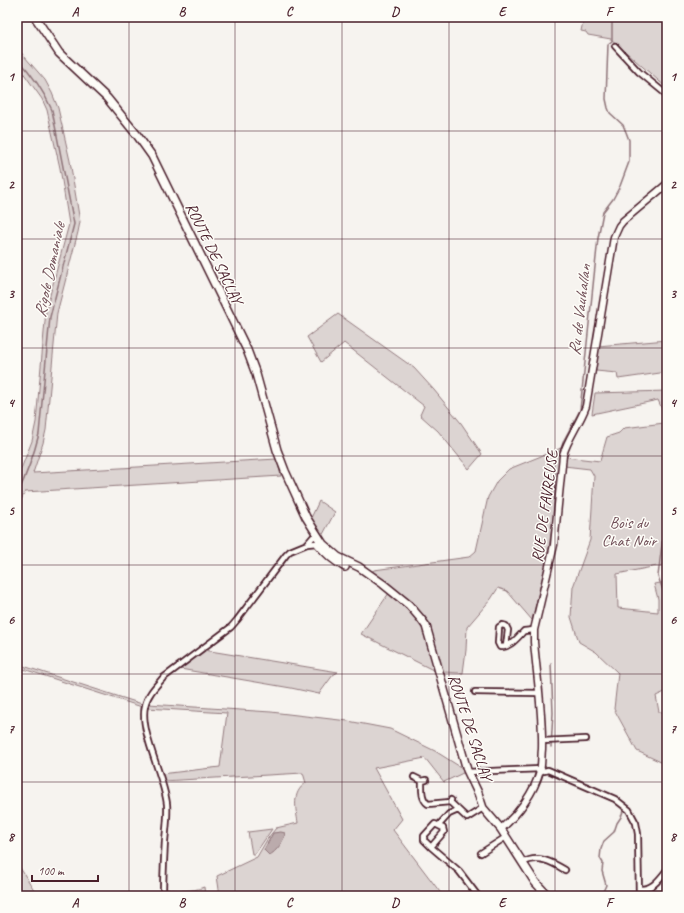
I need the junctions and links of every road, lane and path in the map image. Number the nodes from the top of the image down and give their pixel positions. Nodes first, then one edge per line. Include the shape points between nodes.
1 (35, 17) edge
2 (615, 46) dead end
3 (667, 95) edge
4 (667, 184) edge
5 (306, 516) junction
6 (315, 540) junction
7 (307, 544) junction
8 (329, 550) junction
9 (366, 573) junction
10 (534, 630) junction
11 (506, 646) dead end
12 (475, 692) dead end
13 (539, 693) junction
14 (586, 739) dead end
15 (542, 741) junction
16 (541, 769) junction
17 (468, 772) junction
18 (414, 777) dead end
19 (483, 808) junction
20 (458, 810) junction
21 (439, 825) junction
22 (501, 829) junction
23 (506, 837) junction
24 (431, 847) junction
25 (481, 853) dead end
26 (523, 863) junction
27 (565, 870) dead end
28 (667, 870) edge
29 (639, 889) junction
30 (163, 896) edge
31 (478, 896) edge
32 (548, 896) edge
33 (639, 896) edge

1 - 5 main road, ROUTE DE SACLAY via 59,53 107,98 138,135 159,168 251,359 281,459
2 - 3 street via 639,72
4 - 10 street, RUE DE FAVREUSE via 628,216 614,237 586,406 563,455 554,545
5 - 6 main road, ROUTE DE SACLAY
5 - 8 main road, ROUTE DE SACLAY
6 - 7 street
6 - 7 street
6 - 8 street, ROUTE DE SACLAY via 316,537 324,548
6 - 9 main road, ROUTE DE SACLAY via 334,560 358,572
7 - 30 street via 290,551 282,559 231,627 163,678 149,696 144,717 167,805
8 - 9 main road, ROUTE DE SACLAY
9 - 17 main road, ROUTE DE SACLAY via 409,605 426,626
10 - 11 street via 524,631
10 - 13 street, RUE DE FAVREUSE
12 - 13 street
13 - 15 street, RUE DE FAVREUSE
14 - 15 street
15 - 16 street, RUE DE FAVREUSE
16 - 17 street
16 - 22 street, RUE DE FAVREUSE via 529,796 513,818
16 - 29 street via 615,799 629,810 638,834
17 - 19 main road, ROUTE DE SACLAY
18 - 20 street via 424,780 425,803 451,800
19 - 20 street via 467,818
19 - 22 main road, ROUTE DE SACLAY
20 - 21 street via 449,814
21 - 24 street via 444,832
21 - 24 street via 435,824 424,836 424,840
22 - 23 main road, ROUTE DE SACLAY
23 - 25 street
23 - 26 main road, ROUTE DE SACLAY
24 - 31 street via 459,871
26 - 27 street via 529,859 540,858
26 - 32 main road, ROUTE DE SACLAY
28 - 29 street via 655,884 646,889
29 - 33 street

